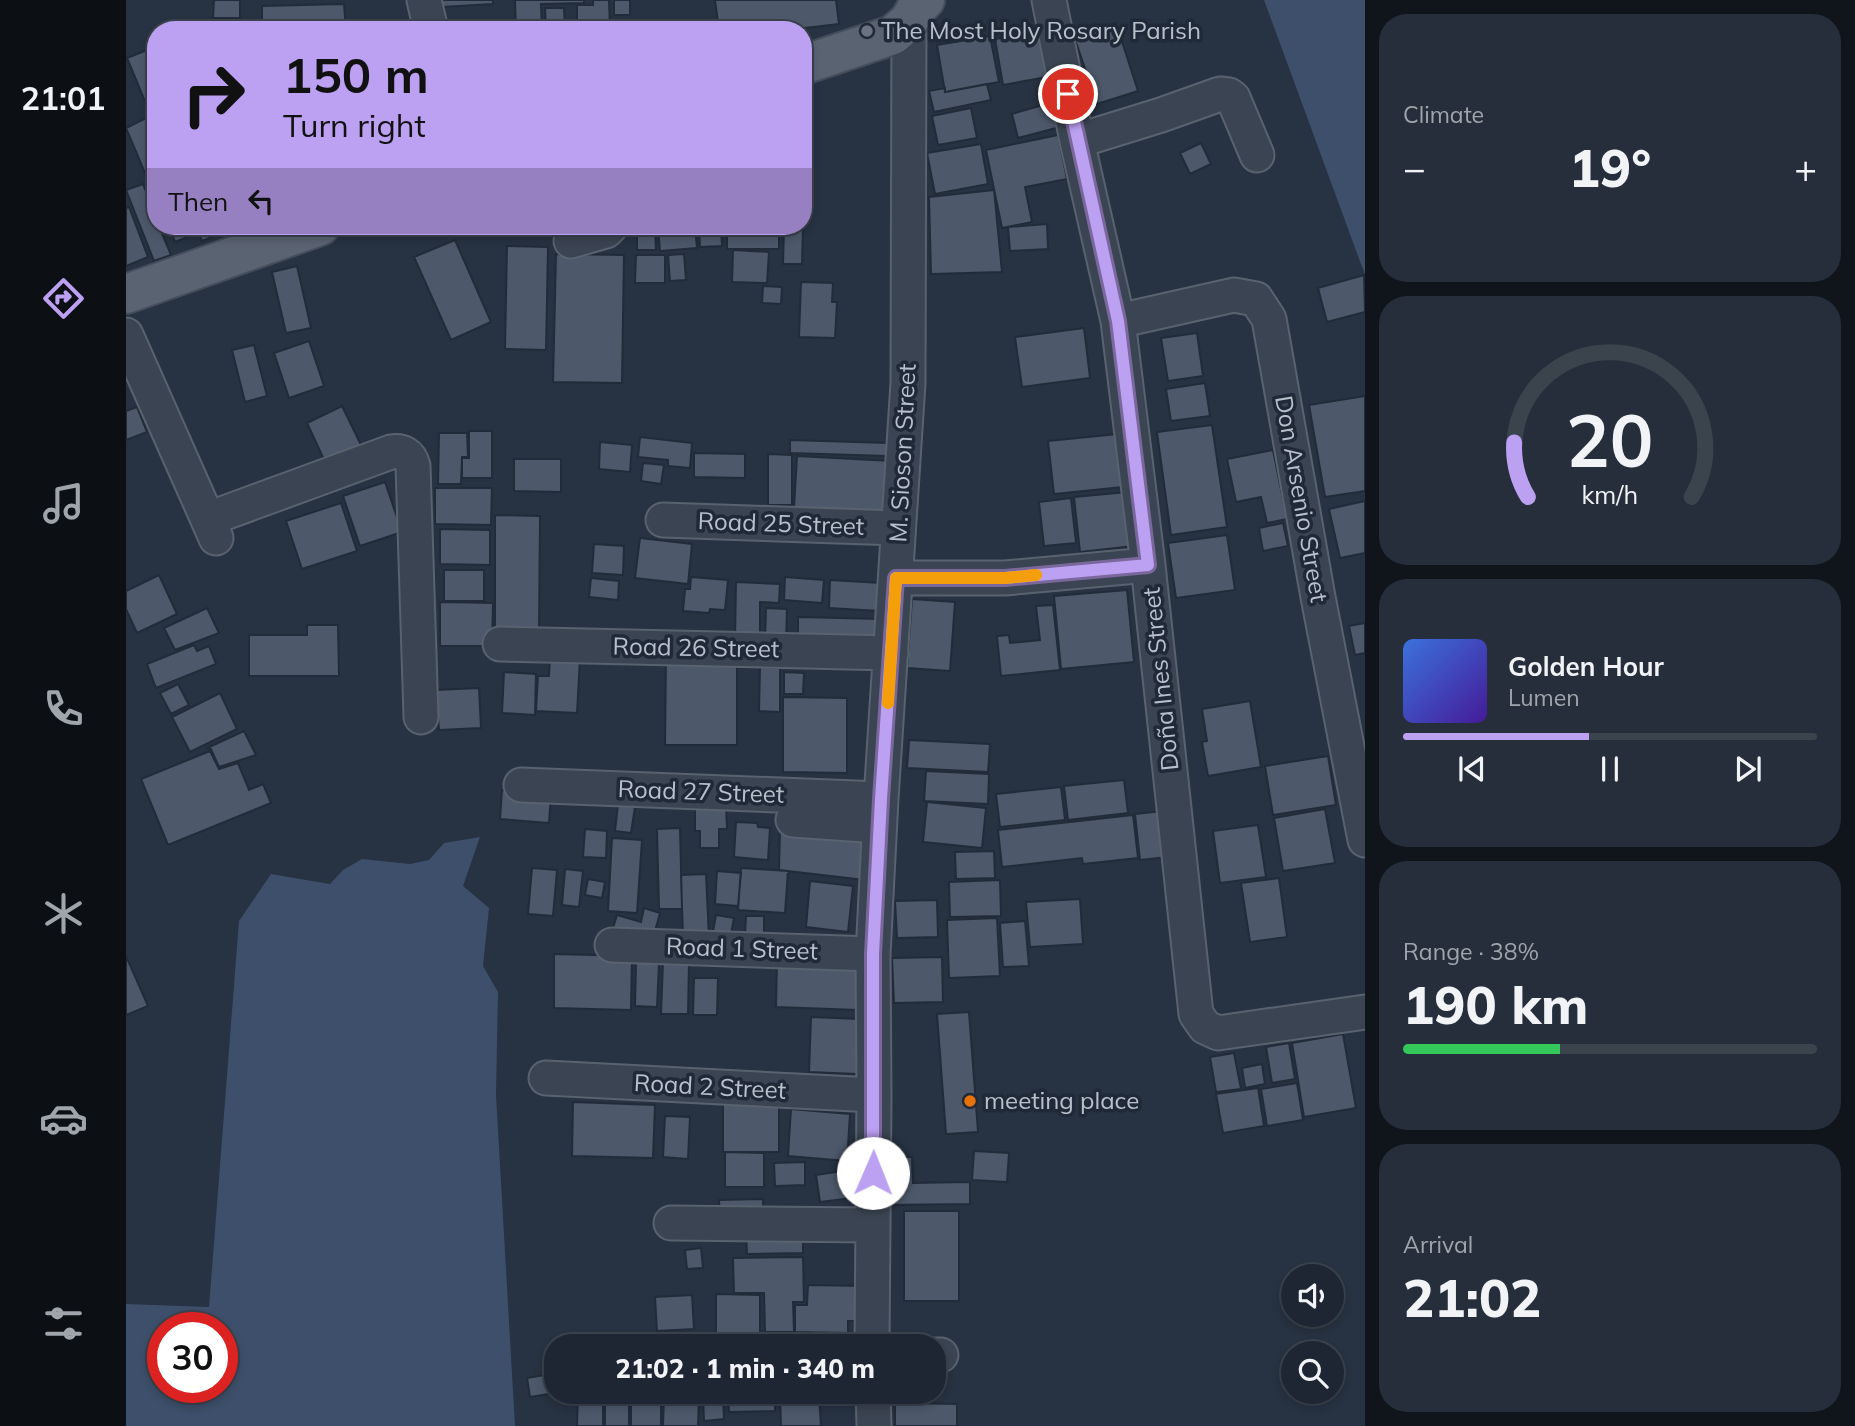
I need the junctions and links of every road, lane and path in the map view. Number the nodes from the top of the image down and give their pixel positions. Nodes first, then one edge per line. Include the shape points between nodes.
1 (424, 0) edge
2 (1049, 0) edge
3 (920, 6) edge
4 (429, 21) edge
5 (812, 62) edge
6 (1077, 141) junction
7 (1257, 155) dead end
8 (294, 235) edge
9 (592, 235) edge
10 (571, 241) dead end
11 (126, 294) edge
12 (1118, 321) junction
13 (126, 335) edge
14 (663, 520) dead end
15 (898, 528) junction
16 (1148, 565) junction
17 (896, 578) junction
18 (500, 644) dead end
19 (891, 653) junction
20 (421, 717) dead end
21 (521, 785) dead end
22 (880, 813) junction
23 (793, 820) dead end
24 (1365, 840) edge
25 (612, 945) dead end
26 (873, 954) junction
27 (1365, 1012) edge
28 (546, 1079) dead end
29 (874, 1095) junction
30 (671, 1223) dead end
31 (872, 1225) junction
32 (872, 1334) edge
33 (873, 1404) edge
34 (874, 1426) edge

1 - 4 street
2 - 6 street, Doña Ines Street
3 - 5 main road via 893,35
3 - 15 street, M. Sioson Street via 908,383
6 - 7 street via 1225,93 1234,98
6 - 12 street, Doña Ines Street
8 - 11 main road
9 - 10 street
12 - 16 street, Doña Ines Street
12 - 24 street, Don Arsenio Street via 1234,295 1256,299 1269,318
13 - 20 street via 212,530 391,452 408,456 413,466
14 - 15 street, Road 25 Street
15 - 17 street, M. Sioson Street
16 - 17 street via 1005,578
16 - 27 street, Doña Ines Street via 1196,1014 1205,1027 1218,1033
17 - 19 street, M. Sioson Street
18 - 19 street, Road 26 Street
19 - 22 street, M. Sioson Street
21 - 22 street, Road 27 Street
22 - 23 street
22 - 26 street, M. Sioson Street
25 - 26 street, Road 1 Street
26 - 29 street, M. Sioson Street
28 - 29 street, Road 2 Street
29 - 31 street, M. Sioson Street
30 - 31 street
31 - 32 street, M. Sioson Street
33 - 34 street

